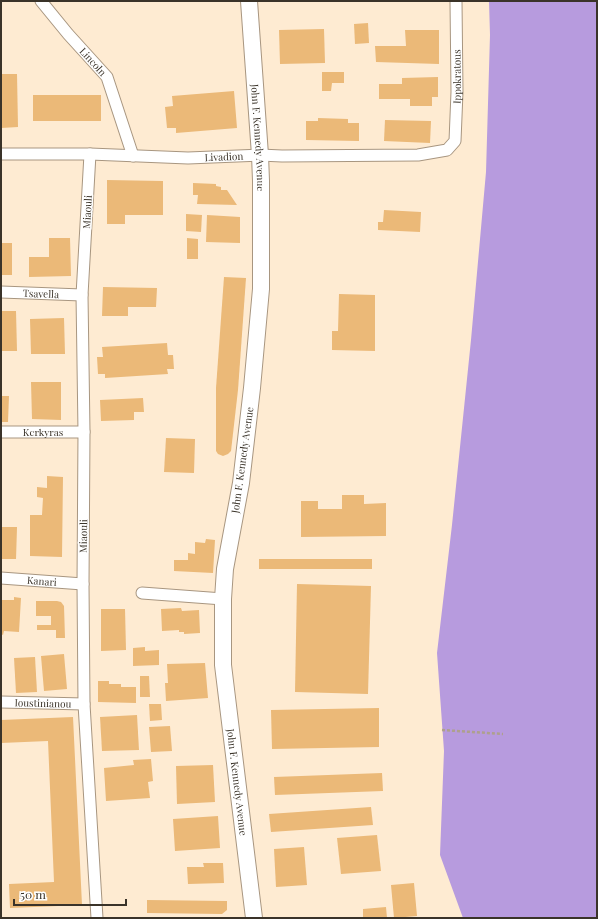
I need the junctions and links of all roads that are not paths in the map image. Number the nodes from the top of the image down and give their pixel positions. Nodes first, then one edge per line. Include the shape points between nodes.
1 (41, 1) edge
2 (249, 1) edge
3 (456, 1) edge
4 (447, 150) joint
5 (1, 154) edge
6 (90, 154) junction
7 (260, 155) junction
8 (133, 156) junction
9 (1, 292) edge
10 (82, 295) junction
11 (1, 432) edge
12 (84, 432) junction
13 (1, 578) edge
14 (83, 584) junction
15 (142, 593) dead end
16 (223, 599) junction
17 (1, 702) edge
18 (84, 704) junction
19 (97, 918) edge
20 (254, 918) edge

1 - 8 street, Lincoln via 108,77
2 - 7 street, John F. Kennedy Avenue
3 - 4 street, Ippokratous via 455,141
4 - 7 street, Livadion via 418,155
5 - 6 street, Livadion
6 - 8 street, Livadion
6 - 10 street, Miaouli
7 - 8 street, Livadion via 188,158
7 - 16 street, John F. Kennedy Avenue via 260,296 241,483 224,569
9 - 10 street, Tsavella
10 - 12 street, Miaouli
11 - 12 street, Kerkyras
12 - 14 street, Miaouli
13 - 14 street, Kanari
14 - 18 street, Miaouli
15 - 16 street
16 - 20 street, John F. Kennedy Avenue via 223,665
17 - 18 street, Ioustinianou
18 - 19 street, Miaouli

